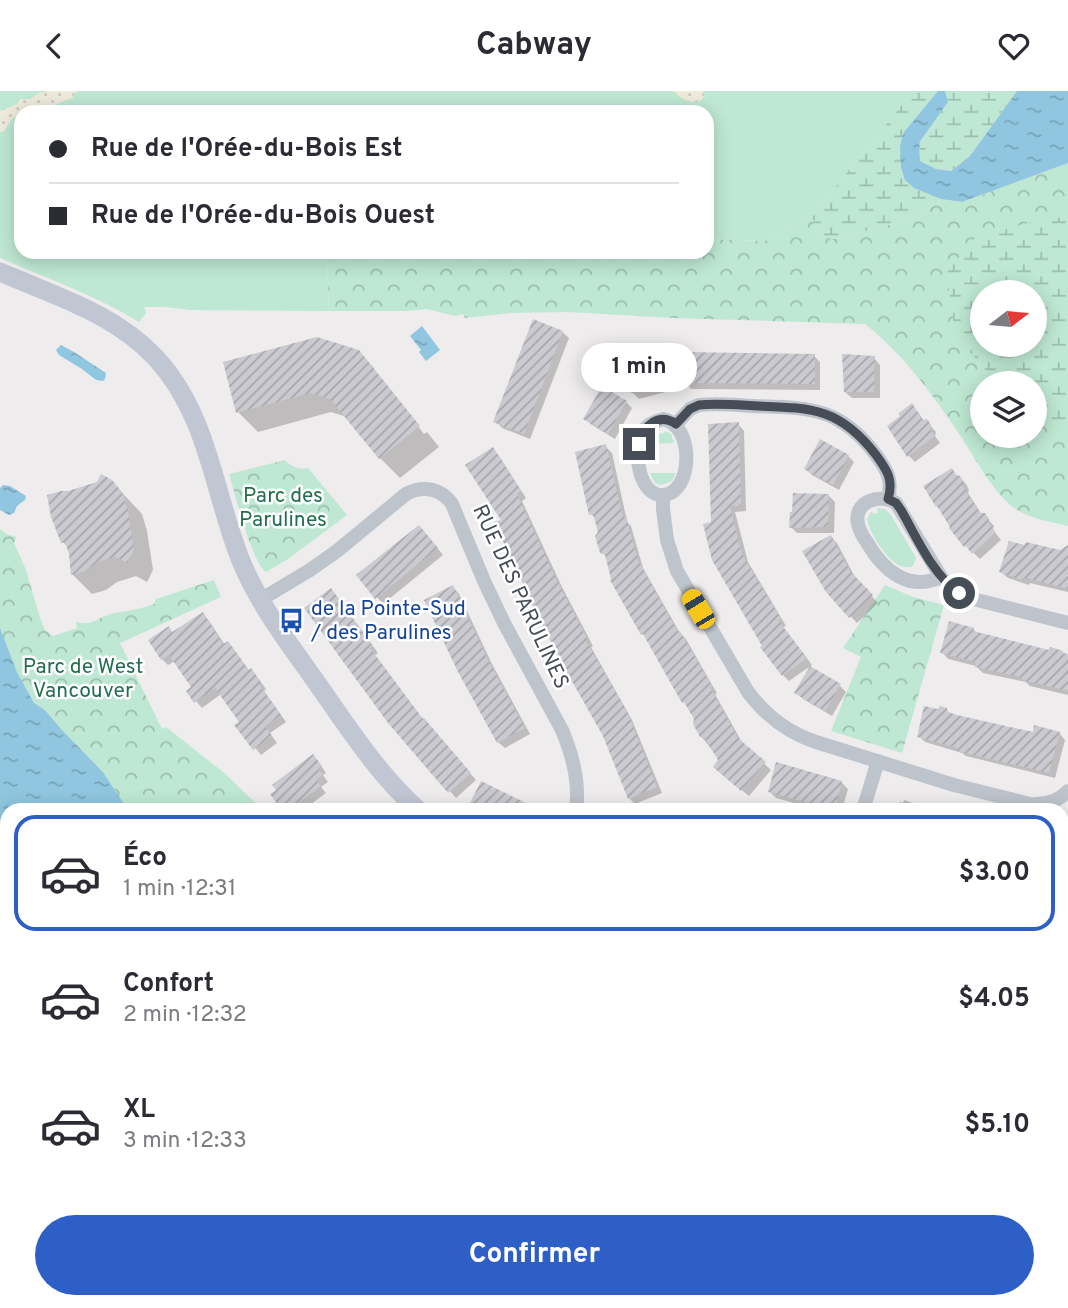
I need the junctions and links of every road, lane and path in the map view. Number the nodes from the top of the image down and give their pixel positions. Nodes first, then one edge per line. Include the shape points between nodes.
1 (0, 272) edge
2 (676, 424) junction
3 (663, 495) junction
4 (888, 499) junction
5 (941, 577) junction
6 (260, 600) junction
7 (1068, 623) edge
8 (878, 761) junction
9 (1068, 791) edge
10 (411, 803) edge
11 (576, 803) edge
12 (865, 803) edge
13 (1026, 803) edge
14 (1045, 803) edge

1 - 6 street via 109,320 167,370 200,428 236,548
2 - 3 street via 685,440 685,473 677,488
2 - 3 street via 656,421 639,439 641,478 649,489
2 - 4 street via 699,405 819,411 848,425 874,453 889,477
3 - 8 street via 667,540 677,571 756,703 802,738
4 - 5 street via 901,510
4 - 5 street via 866,503 858,515 874,553 902,578 924,583
5 - 7 street via 969,598
6 - 10 street via 348,727
6 - 11 street, RUE DES PARULINES via 337,551 406,494 426,488 444,495 453,504 504,623 565,738 576,774
8 - 12 street
8 - 13 street
9 - 14 street

